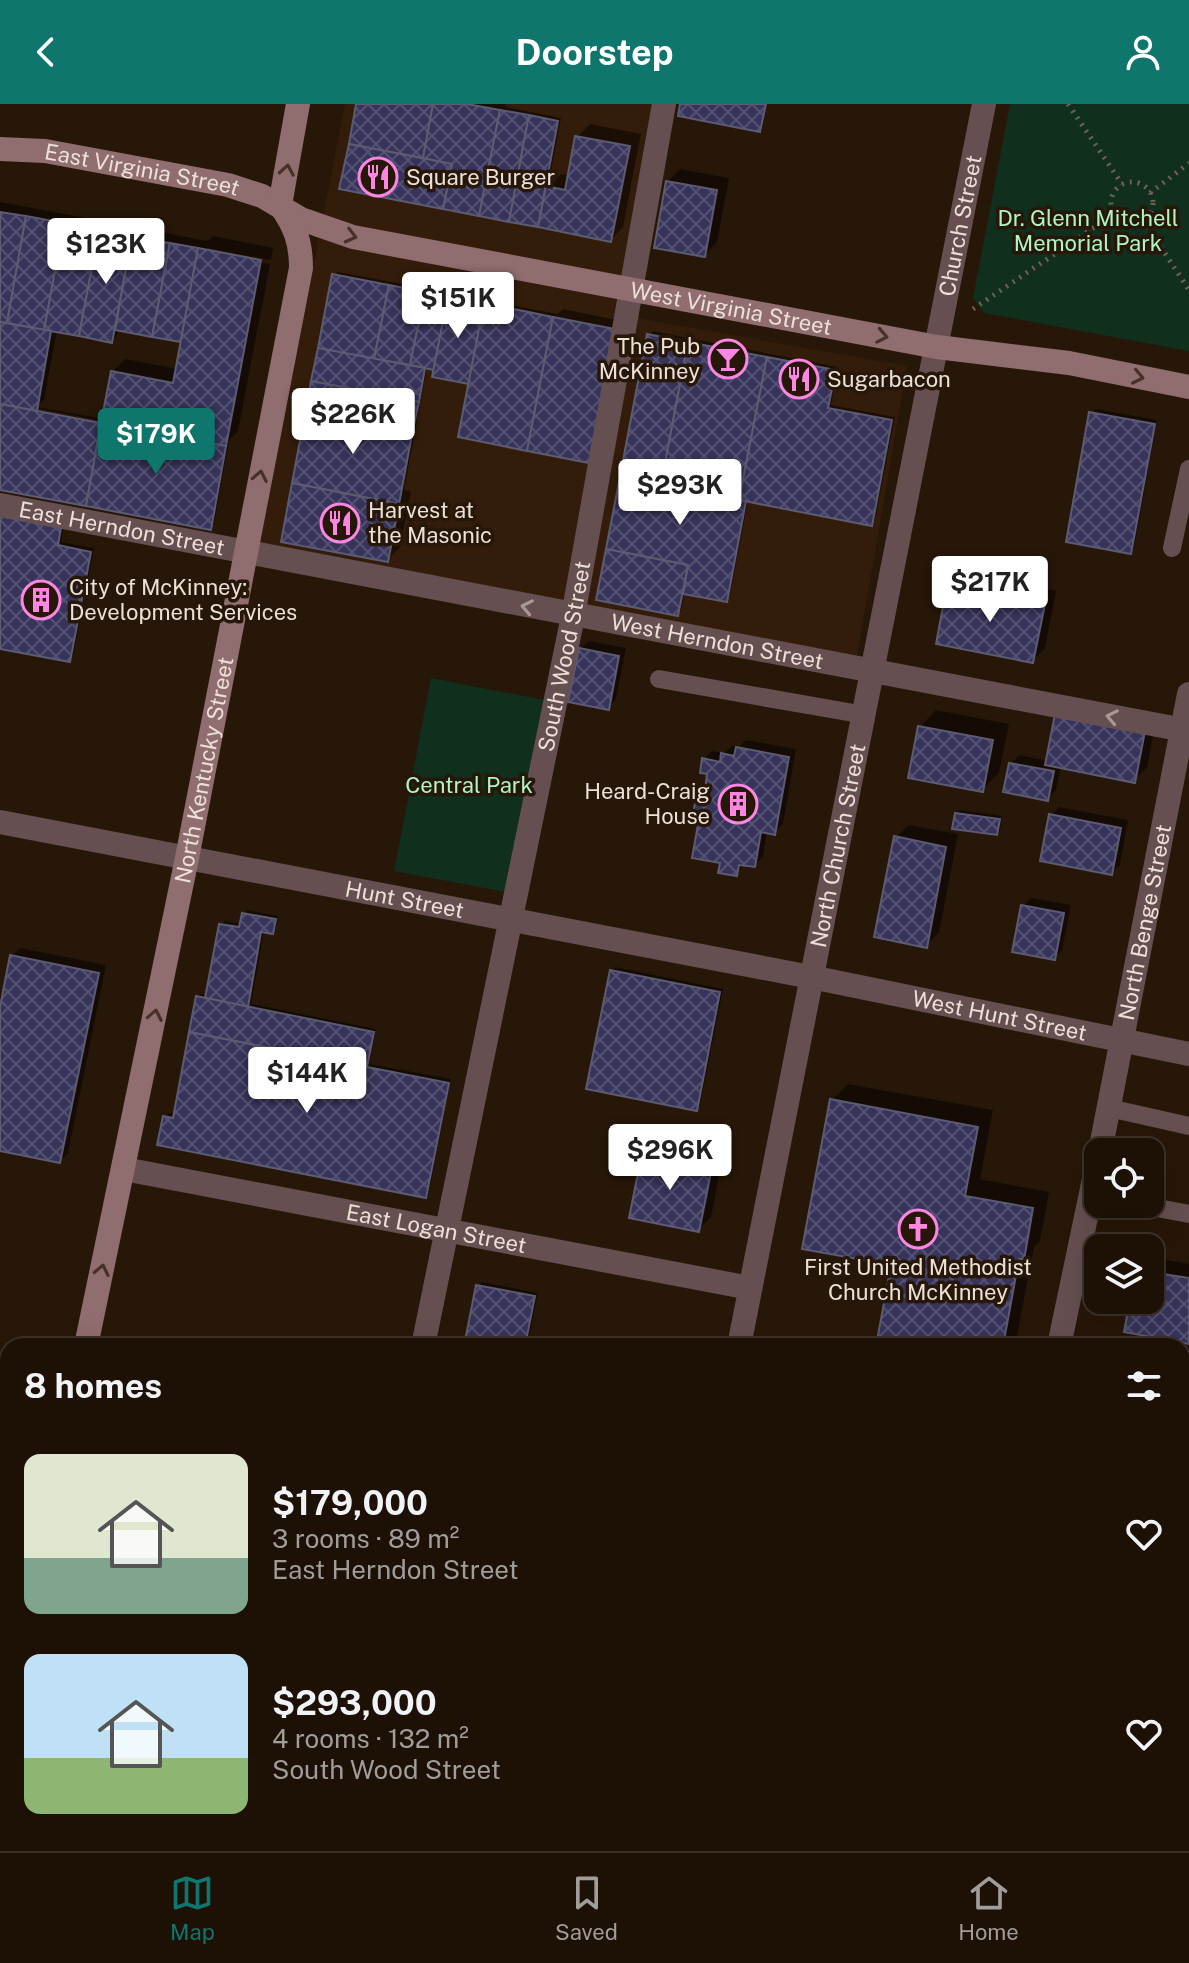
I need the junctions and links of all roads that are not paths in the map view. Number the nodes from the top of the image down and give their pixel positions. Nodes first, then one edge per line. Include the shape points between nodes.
1 (298, 104) edge
2 (664, 104) edge
3 (984, 104) edge
4 (0, 149) edge
5 (280, 205) junction
6 (631, 290) junction
7 (937, 347) junction
8 (1189, 387) edge
9 (1189, 469) edge
10 (0, 505) edge
11 (1185, 507) edge
12 (1172, 548) dead end
13 (245, 553) junction
14 (573, 616) junction
15 (874, 672) junction
16 (659, 679) dead end
17 (1189, 694) edge
18 (865, 715) junction
19 (1185, 731) edge
20 (0, 822) edge
21 (187, 858) junction
22 (511, 920) junction
23 (811, 977) junction
24 (1122, 1040) junction
25 (1189, 1054) edge
26 (1109, 1108) junction
27 (1189, 1126) edge
28 (1103, 1138) edge
29 (124, 1169) junction
30 (1164, 1209) edge
31 (1189, 1214) edge
32 (1089, 1218) edge
33 (447, 1230) junction
34 (750, 1288) junction
35 (88, 1338) edge
36 (425, 1338) edge
37 (741, 1338) edge
38 (1061, 1338) edge

5 -> 1 street
2 - 6 street, South Wood Street
3 - 7 street, Church Street
4 - 5 street, East Virginia Street via 45,151 228,185
5 -> 6 street, West Virginia Street via 301,219 353,237
13 -> 5 street, North Kentucky Street via 301,268 298,235
6 -> 7 street, West Virginia Street
6 - 14 street, South Wood Street
7 -> 8 street, West Virginia Street via 1069,363
7 - 15 street, North Church Street
9 - 11 lane
10 - 13 street, East Herndon Street
11 - 12 lane
14 -> 13 street, West Herndon Street
13 - 21 street, North Kentucky Street
14 - 15 street, West Herndon Street
14 - 22 street, South Wood Street
15 - 18 street, North Church Street
19 -> 15 street, West Herndon Street
16 - 18 lane
17 - 19 street, North Benge Street
18 - 23 street, North Church Street
19 - 24 street, North Benge Street
20 - 21 street, Hunt Street
21 - 22 street, Hunt Street
29 -> 21 street, North Kentucky Street
22 - 23 street, Hunt Street
22 - 33 street, South Wood Street
23 - 24 street, West Hunt Street
23 - 34 street, North Church Street
24 - 25 street, West Hunt Street
24 - 26 street, North Benge Street
26 - 27 lane
26 - 28 street, North Benge Street
29 - 33 street, East Logan Street
35 -> 29 street, North Kentucky Street
30 - 31 lane
32 - 38 street
33 - 34 street, East Logan Street
33 - 36 street, South Wood Street
34 - 37 street, North Church Street

